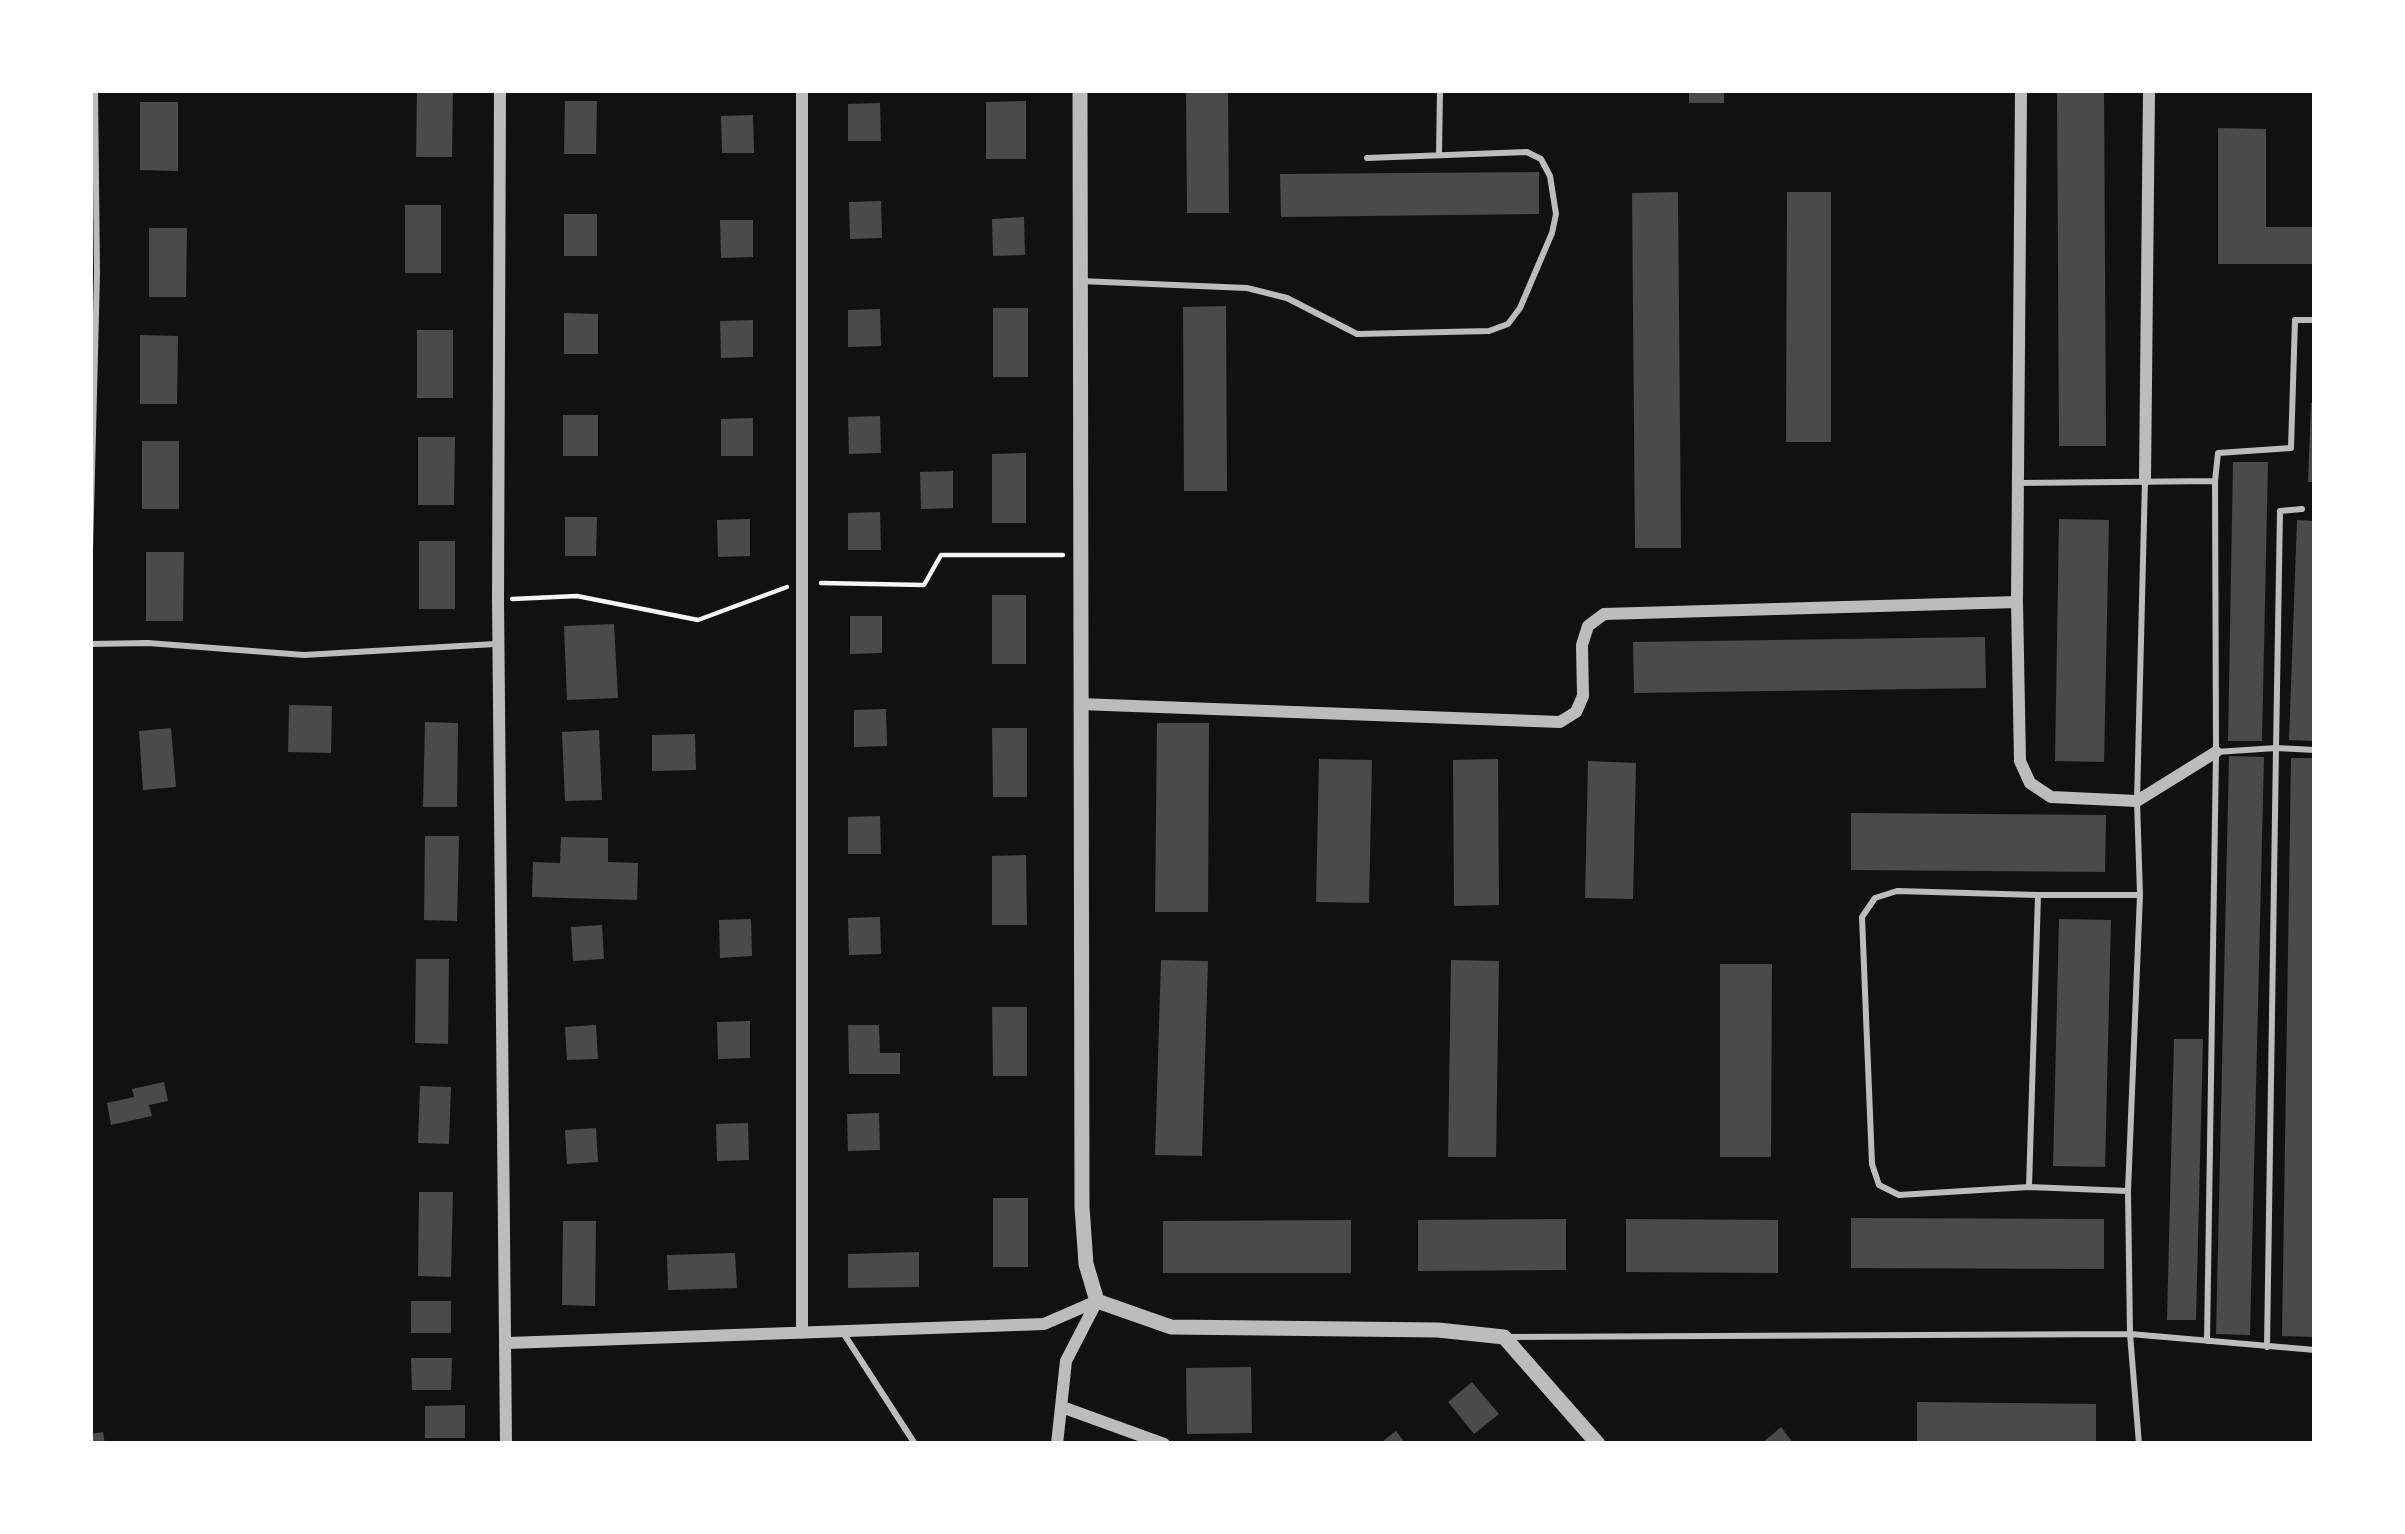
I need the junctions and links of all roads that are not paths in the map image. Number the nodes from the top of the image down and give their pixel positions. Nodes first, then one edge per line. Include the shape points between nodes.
1 (95, 90) edge
2 (500, 90) edge
3 (802, 90) edge
4 (1080, 90) edge
5 (1440, 90) edge
6 (2021, 90) edge
7 (2149, 90) edge
8 (1439, 155) junction
9 (1366, 158) dead end
10 (1080, 281) junction
11 (2315, 320) edge
12 (2145, 480) junction
13 (2215, 481) junction
14 (2018, 483) junction
15 (2302, 509) dead end
16 (90, 551) edge
17 (2017, 602) junction
18 (90, 644) edge
19 (499, 644) junction
20 (1080, 704) junction
21 (2276, 748) junction
22 (2315, 750) edge
23 (2216, 752) junction
24 (2137, 800) junction
25 (2038, 895) junction
26 (2140, 896) junction
27 (2029, 1187) junction
28 (2128, 1191) junction
29 (1097, 1301) junction
30 (842, 1331) junction
31 (802, 1333) junction
32 (2130, 1334) junction
33 (1504, 1337) junction
34 (2207, 1340) junction
35 (508, 1343) junction
36 (2267, 1347) junction
37 (2315, 1350) edge
38 (1062, 1407) junction
39 (506, 1444) edge
40 (915, 1444) edge
41 (1057, 1444) edge
42 (1164, 1444) edge
43 (1598, 1444) edge
44 (2139, 1444) edge

1 - 16 lane
2 - 19 street
3 - 31 street
4 - 10 street
5 - 8 lane
6 - 14 street
7 - 12 street
8 - 9 lane
8 - 10 lane via 1527,152 1550,176 1552,233 1508,325 1358,334 1287,298 1246,288
10 - 20 street
11 - 13 lane via 2295,320 2291,448 2218,453
12 - 13 lane
12 - 14 lane
12 - 24 lane
13 - 23 lane
14 - 17 street
15 - 21 lane via 2280,511
17 - 20 street via 1604,614 1582,644 1583,696 1560,722
17 - 24 street via 2020,760 2030,783 2051,797
18 - 19 lane via 304,655
19 - 35 street
20 - 29 street via 1082,1207
21 - 22 lane
21 - 23 lane
21 - 36 lane
23 - 24 street
23 - 34 lane
24 - 26 lane
25 - 26 lane
25 - 27 lane
25 - 27 lane via 1897,891 1875,898 1862,916 1879,1185 1899,1196
26 - 28 lane
27 - 28 lane
28 - 32 lane
29 - 30 street via 1044,1324
29 - 33 street via 1172,1327
29 - 38 street via 1066,1361
30 - 31 street
30 - 40 lane
31 - 35 street
32 - 33 lane
32 - 34 lane
32 - 44 lane
33 - 43 street
34 - 36 lane
35 - 39 street
36 - 37 lane
38 - 41 street
38 - 42 street

